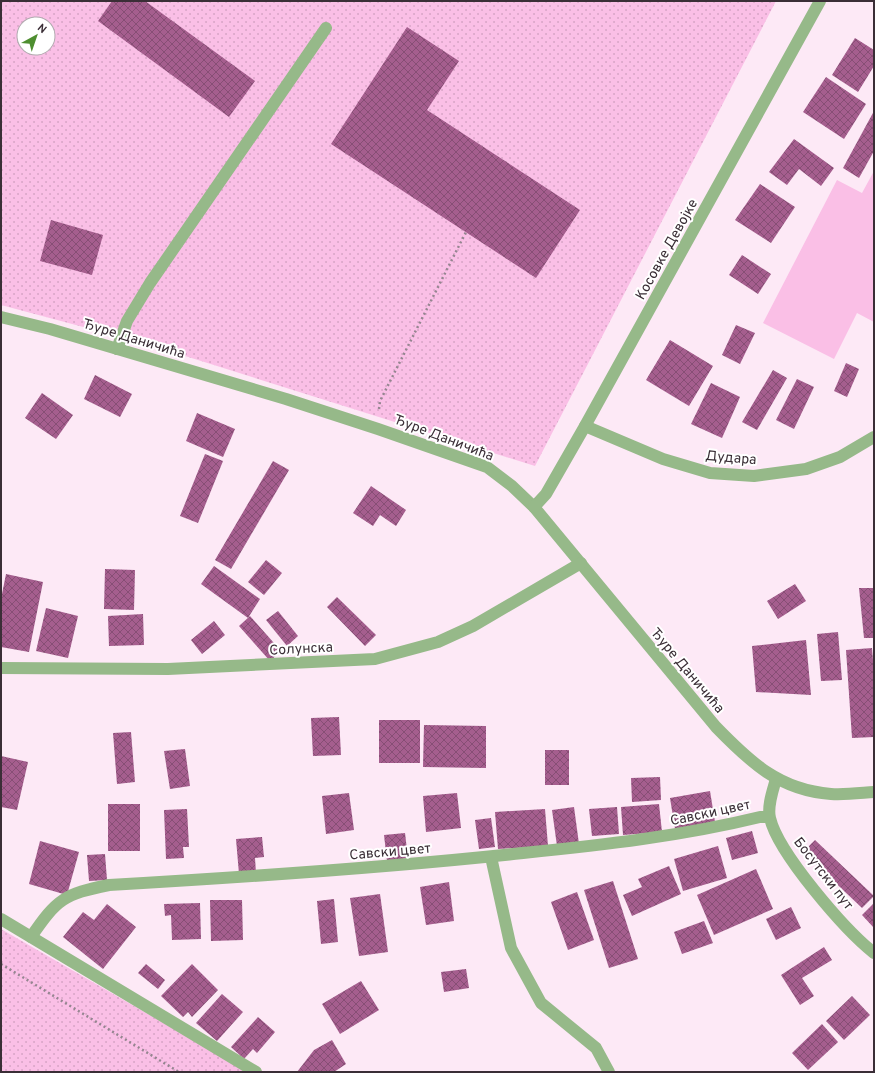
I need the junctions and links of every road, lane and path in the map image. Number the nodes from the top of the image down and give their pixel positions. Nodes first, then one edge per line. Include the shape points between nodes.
1 (820, 1) edge
2 (326, 28) dead end
3 (466, 232) dead end
4 (1, 317) edge
5 (117, 349) junction
6 (586, 426) junction
7 (378, 429) junction
8 (874, 437) edge
9 (534, 507) junction
10 (581, 563) junction
11 (1, 668) edge
12 (776, 779) junction
13 (874, 792) edge
14 (770, 817) junction
15 (492, 857) junction
16 (1, 919) edge
17 (31, 937) junction
18 (874, 953) edge
19 (1, 964) edge
20 (179, 1072) edge
21 (256, 1072) edge
22 (610, 1072) edge

1 - 6 street, Косовке Девојке
2 - 5 street via 150,283 127,320
3 - 7 path via 380,401 376,420
4 - 5 street, Ђуре Даничића
5 - 7 street, Ђуре Даничића
6 - 8 street, Дудара via 663,459 710,473 754,476 806,469 840,457
6 - 9 street, Косовке Девојке via 546,494
7 - 9 street, Ђуре Даничића via 487,467
9 - 10 street, Ђуре Даничића
10 - 11 street, Солунска via 474,626 438,642 375,659 168,669
10 - 12 street, Ђуре Даничића via 716,727 742,754
12 - 13 street, Ђуре Даничића via 831,794
12 - 14 street, Босутски пут
14 - 15 street, Савски цвет via 669,836
14 - 18 street, Босутски пут via 782,846 817,893
15 - 17 street, Савски цвет via 292,874 109,885 80,891 65,898 47,914
15 - 22 street via 511,948 518,962 541,1003 596,1048
16 - 17 street
17 - 21 street
19 - 20 path

